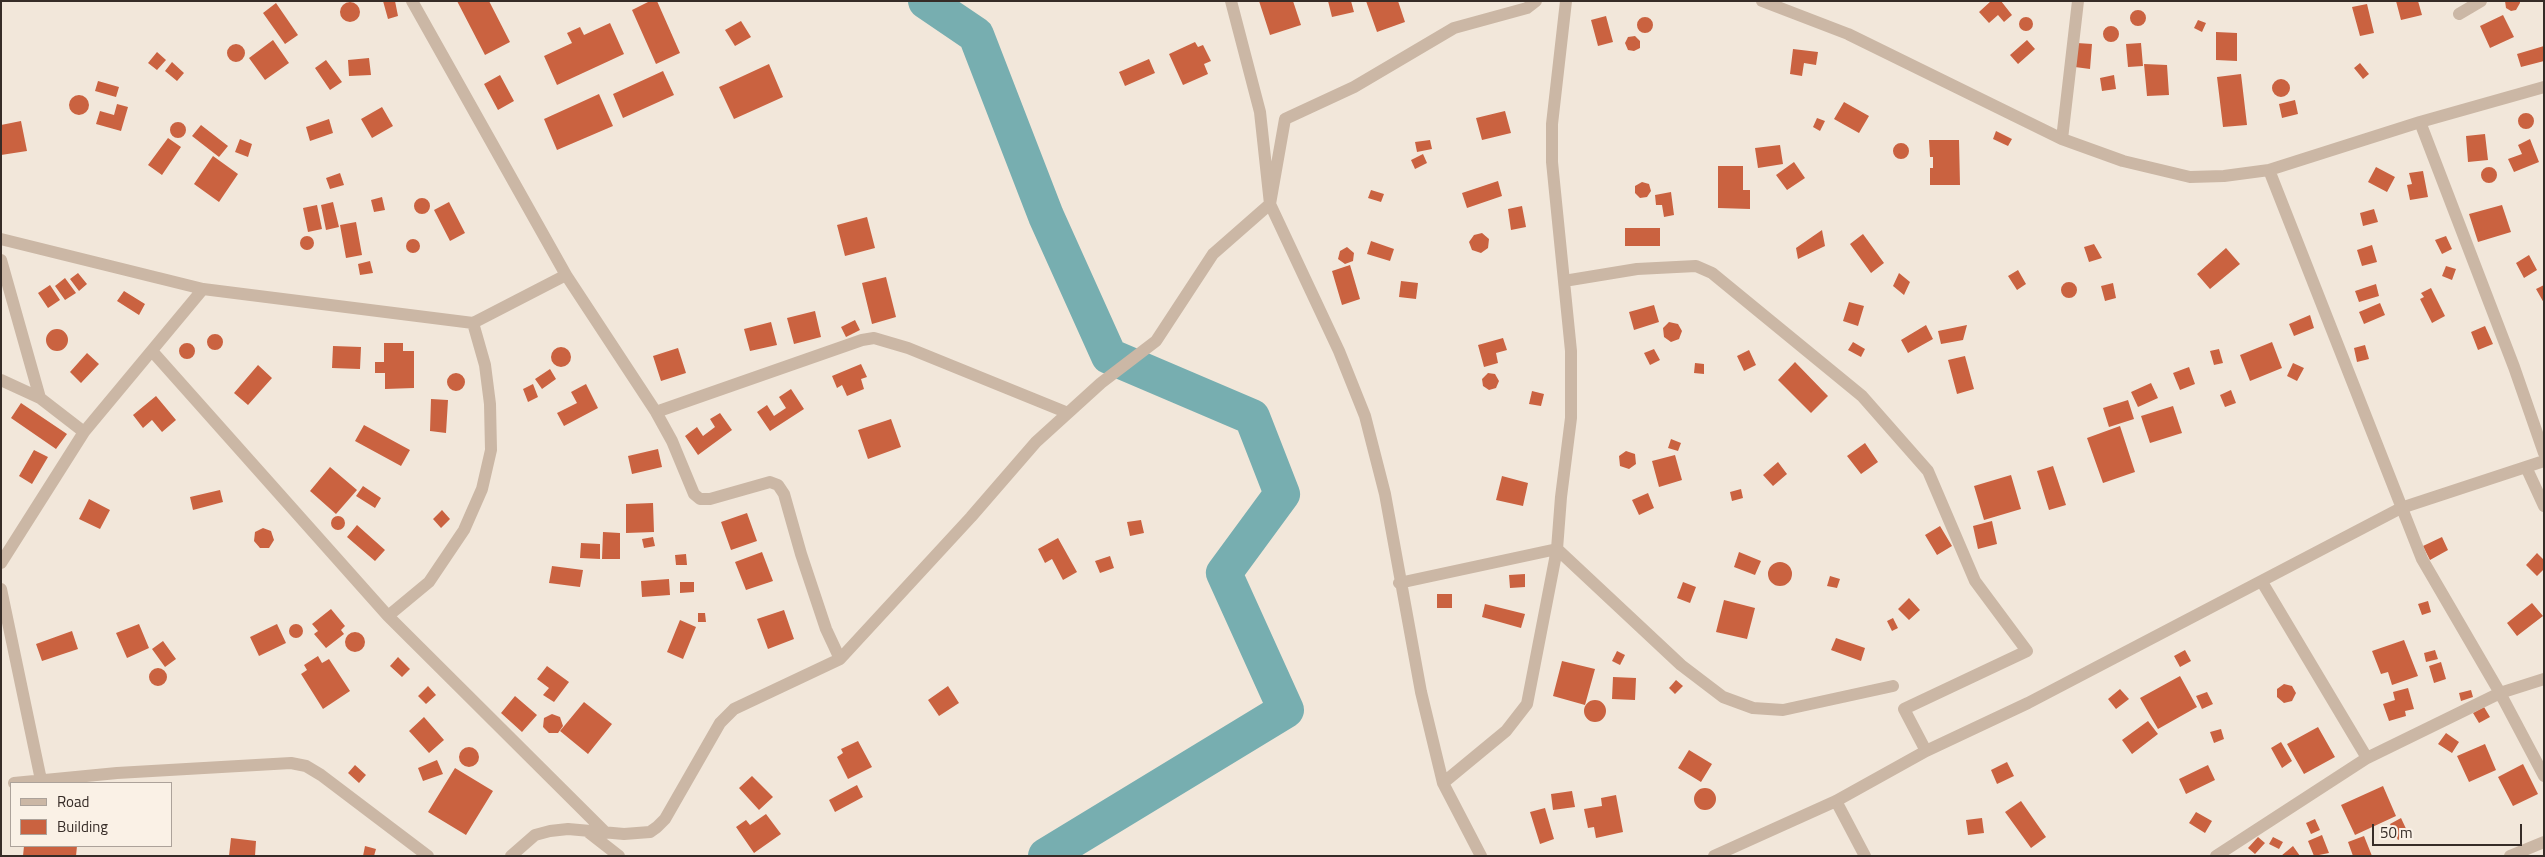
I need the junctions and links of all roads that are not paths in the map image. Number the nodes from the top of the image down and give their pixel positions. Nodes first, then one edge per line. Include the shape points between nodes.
1 (412, 1) edge
2 (1231, 1) edge
3 (1536, 1) edge
4 (1566, 1) edge
5 (1762, 1) edge
6 (2078, 1) edge
7 (2481, 1) edge
8 (2459, 14) dead end
9 (2544, 87) edge
10 (2420, 122) junction
11 (2062, 139) junction
12 (2269, 170) junction
13 (1270, 204) junction
14 (1, 240) edge
15 (1, 260) edge
16 (566, 275) junction
17 (1564, 281) junction
18 (203, 289) junction
19 (473, 323) junction
20 (152, 351) junction
21 (1, 380) edge
22 (40, 398) junction
23 (656, 412) junction
24 (1068, 413) junction
25 (84, 432) junction
26 (2544, 453) edge
27 (2544, 461) edge
28 (2526, 467) junction
29 (2544, 506) edge
30 (2401, 508) junction
31 (1557, 549) junction
32 (1, 563) edge
33 (2262, 582) junction
34 (1399, 583) junction
35 (1, 589) edge
36 (388, 616) junction
37 (840, 658) junction
38 (2544, 679) edge
39 (1893, 686) dead end
40 (2500, 693) junction
41 (1926, 751) junction
42 (2367, 758) junction
43 (2544, 776) edge
44 (41, 780) junction
45 (22, 782) edge
46 (1443, 783) junction
47 (1836, 801) junction
48 (587, 831) junction
49 (606, 832) junction
50 (2544, 842) edge
51 (428, 856) edge
52 (511, 856) edge
53 (619, 856) edge
54 (1481, 856) edge
55 (1714, 856) edge
56 (1865, 856) edge
57 (2216, 856) edge
58 (2510, 856) edge

1 - 16 street
2 - 13 street via 1260,112
3 - 13 street via 1527,8 1454,28 1354,87 1285,119
4 - 17 street via 1552,124 1552,162
5 - 11 street via 1848,34
6 - 11 street
7 - 8 street
9 - 10 street
10 - 12 street
10 - 26 street
11 - 12 street via 2123,161 2190,177
12 - 30 street
13 - 24 street via 1213,254 1156,341
13 - 34 street via 1339,352 1364,416 1385,494
14 - 18 street
15 - 22 street
16 - 19 street
16 - 23 street
17 - 31 street via 1571,351 1571,418
17 - 41 street via 1637,269 1696,266 1712,273 1862,396 1928,471 1975,581 2027,651 1904,709
18 - 19 street
18 - 20 street
19 - 36 street via 485,365 490,404 491,450 482,489 464,530 429,582
20 - 25 street
20 - 36 street
21 - 22 street
22 - 25 street
23 - 24 street via 874,338 908,348
23 - 37 street via 694,494 700,499 770,482 784,494 826,629
24 - 37 street via 1036,442
25 - 32 street
27 - 28 street
28 - 29 street
28 - 30 street
30 - 33 street
30 - 40 street via 2422,560
31 - 34 street
31 - 39 street via 1681,664 1723,697 1753,708 1783,710
31 - 46 street via 1527,704 1506,731
33 - 41 street via 2028,703
33 - 42 street
34 - 46 street via 1420,692
35 - 44 street
36 - 49 street
37 - 49 street via 734,709 720,723 657,827 640,833
38 - 40 street
40 - 42 street
40 - 43 street
41 - 47 street
42 - 57 street
44 - 45 street
44 - 51 street via 290,763 306,766
46 - 54 street
47 - 55 street
47 - 56 street
48 - 49 street
48 - 52 street via 568,829 535,835
48 - 53 street
50 - 58 street

